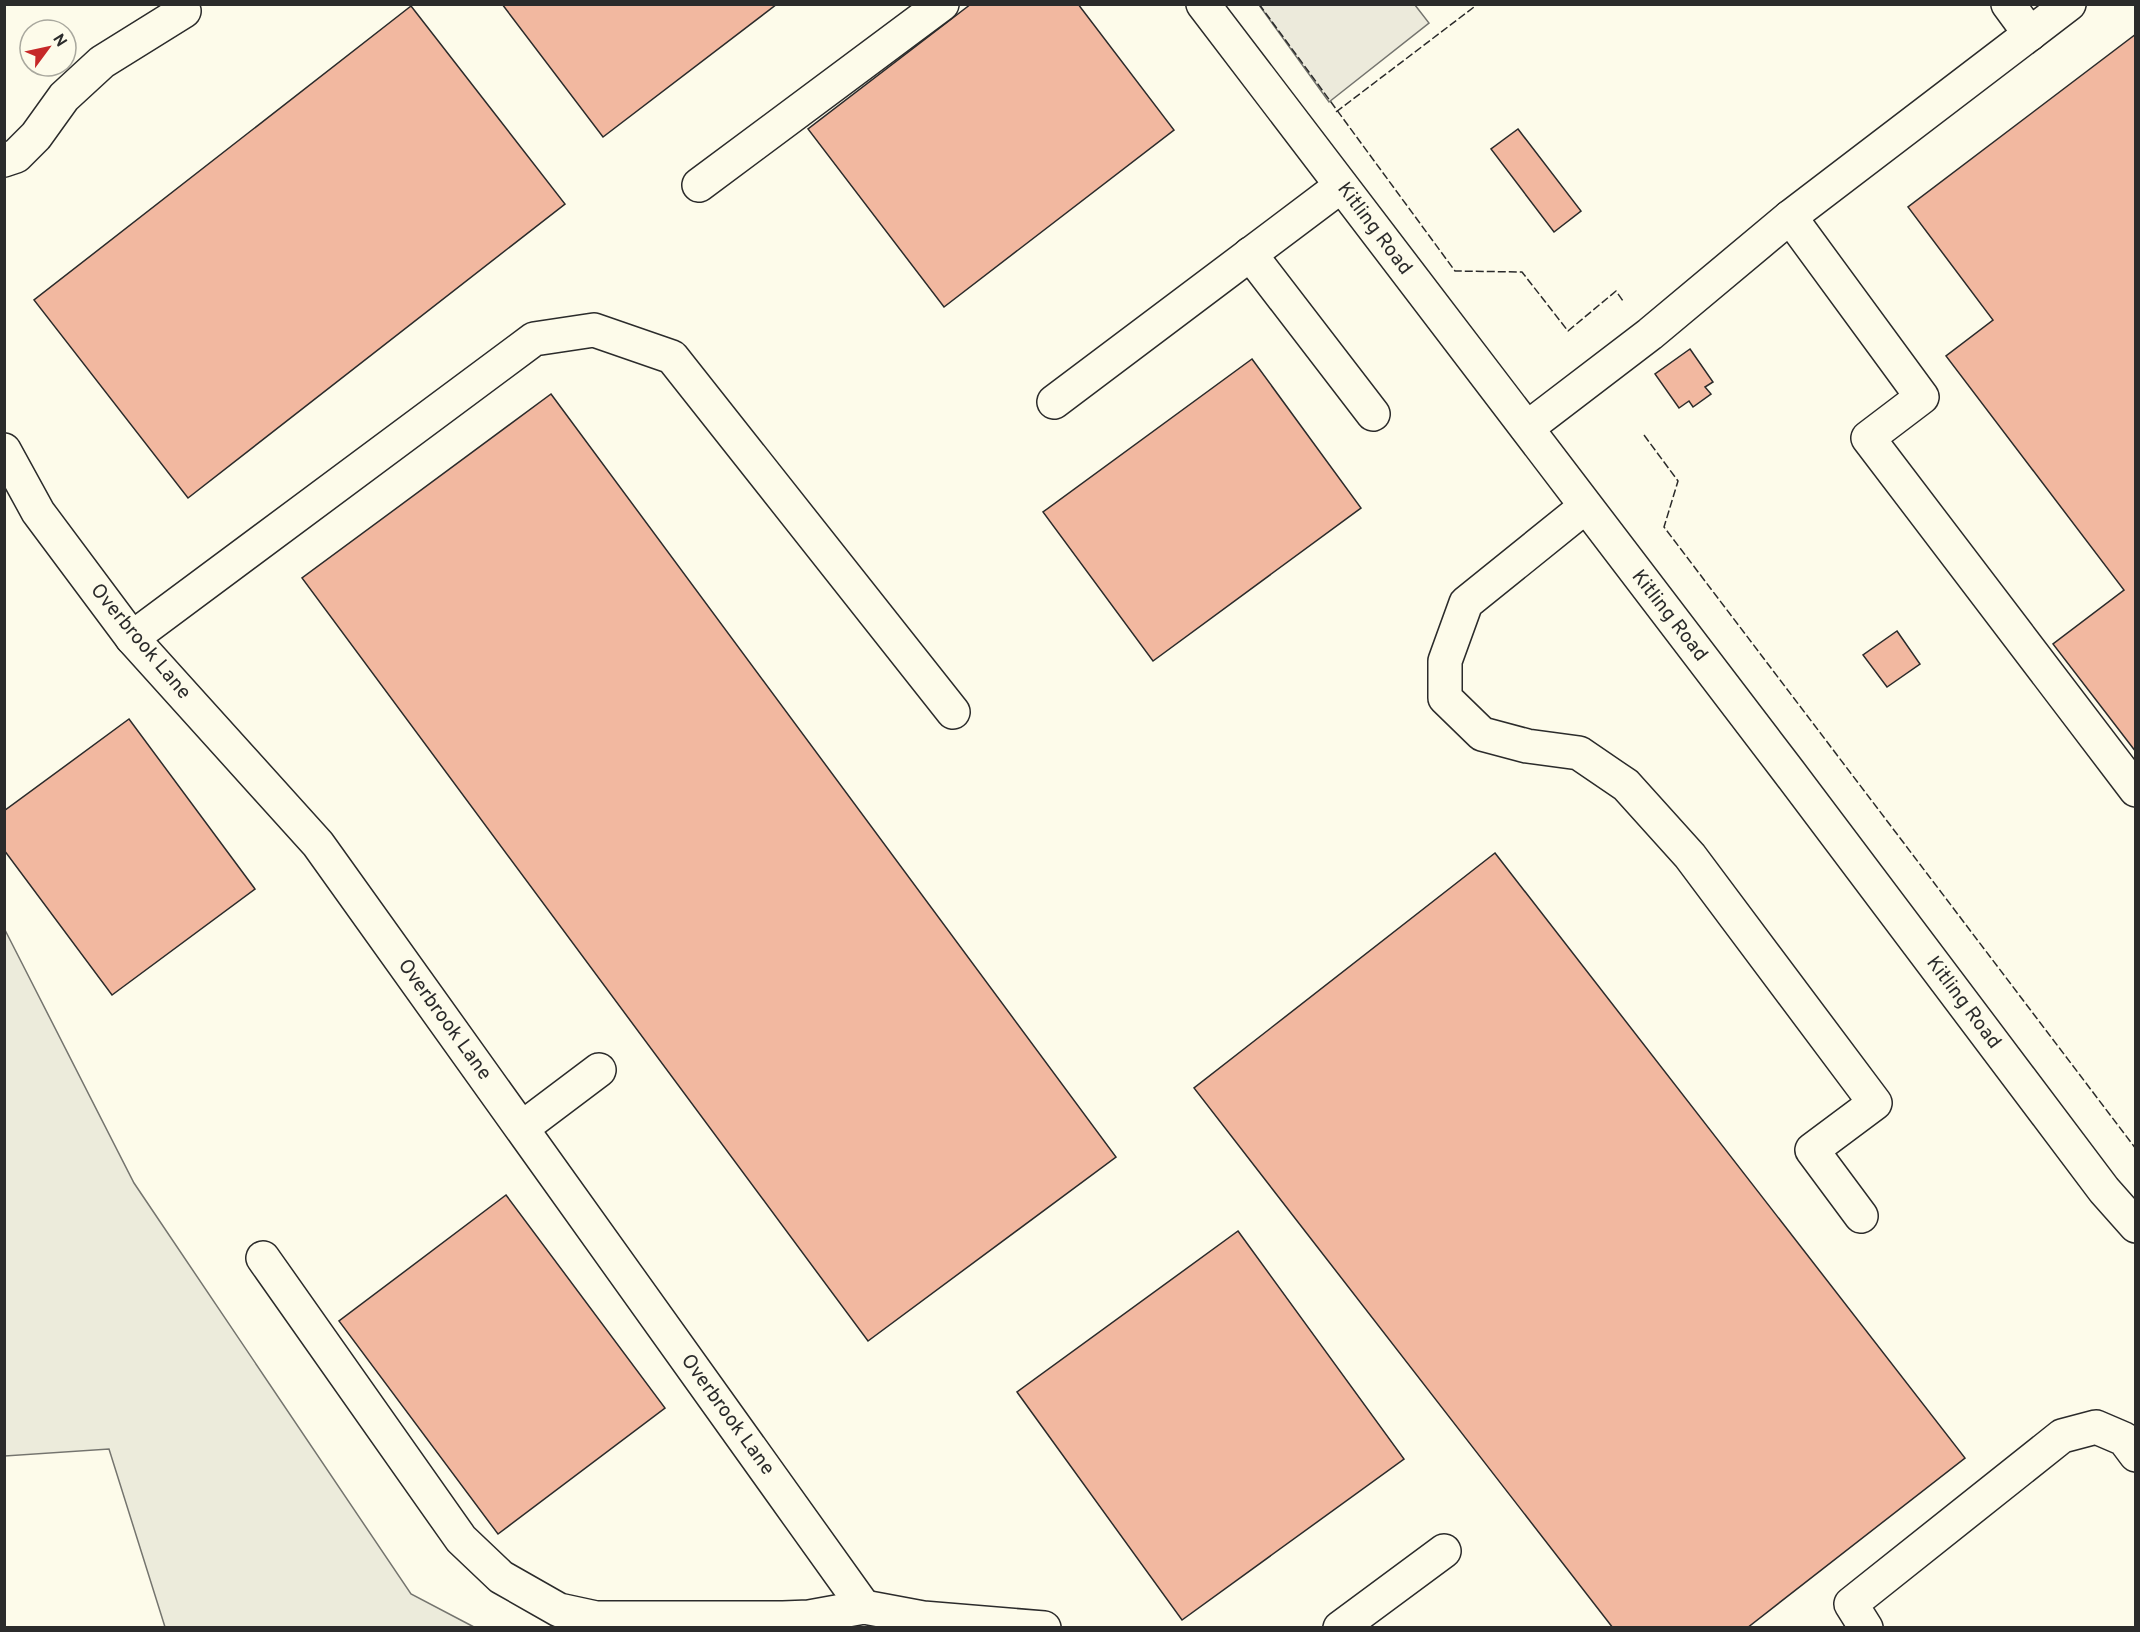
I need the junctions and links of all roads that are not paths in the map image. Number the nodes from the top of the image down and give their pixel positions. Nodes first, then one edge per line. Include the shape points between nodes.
1 (942, 4) edge
2 (1203, 4) edge
3 (2008, 4) edge
4 (2069, 4) edge
5 (184, 11) dead end
6 (2030, 34) junction
7 (4, 160) edge
8 (699, 185) dead end
9 (1341, 186) junction
10 (1790, 217) junction
11 (1250, 254) junction
12 (1054, 402) dead end
13 (1373, 414) dead end
14 (1527, 428) junction
15 (4, 450) edge
16 (1585, 507) junction
17 (132, 638) junction
18 (953, 712) dead end
19 (2136, 790) edge
20 (599, 1070) dead end
21 (522, 1128) junction
22 (1860, 1216) dead end
23 (2136, 1226) edge
24 (263, 1258) dead end
25 (2136, 1455) edge
26 (1444, 1551) dead end
27 (864, 1607) junction
28 (1044, 1628) edge
29 (1341, 1628) edge
30 (1866, 1628) edge

1 - 8 street
2 - 9 street, Kitling Road
3 - 6 street
4 - 6 street
5 - 7 street via 102,62 64,97 16,156
6 - 10 street
9 - 11 street
9 - 14 street, Kitling Road
10 - 14 street via 1650,334
10 - 19 street via 1922,397 1868,438
11 - 12 street
11 - 13 street
14 - 16 street, Kitling Road
15 - 17 street, Overbrook Lane via 38,512
16 - 22 street via 1466,603 1445,661 1445,698 1482,734 1527,746 1579,753 1626,785 1690,856 1875,1103 1812,1150
16 - 23 street, Kitling Road via 2104,1191
17 - 18 street via 534,339 594,330 672,357
17 - 21 street, Overbrook Lane via 318,844
20 - 21 street
21 - 27 street, Overbrook Lane
24 - 27 street via 461,1539 501,1577 559,1610 596,1618 809,1617
25 - 30 street via 2124,1439 2096,1427 2062,1436 1851,1604
26 - 29 street
27 - 28 street via 923,1618

